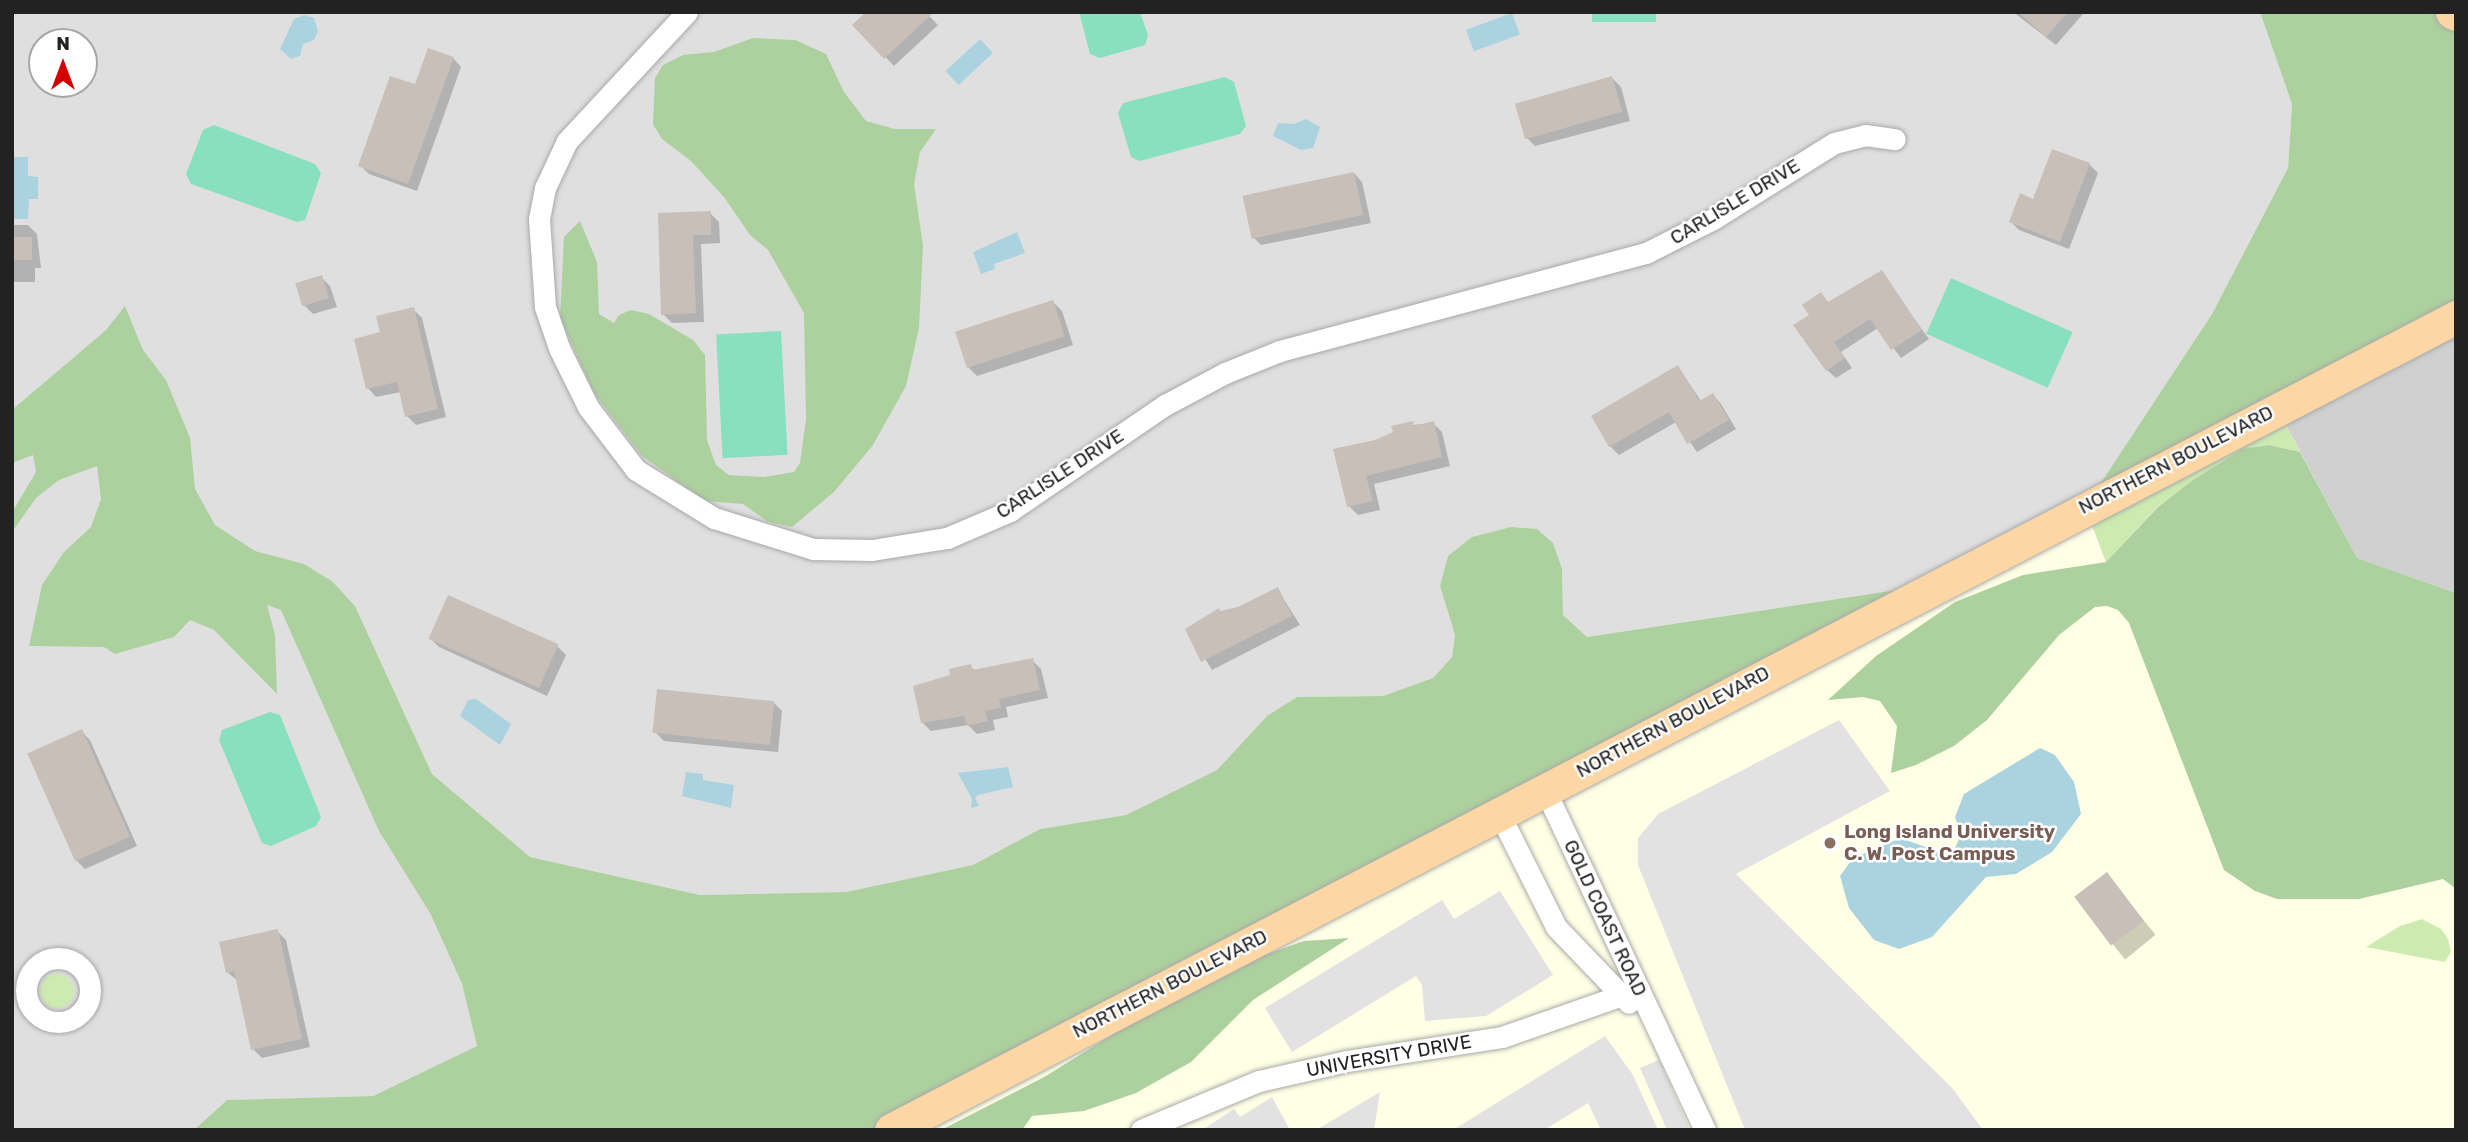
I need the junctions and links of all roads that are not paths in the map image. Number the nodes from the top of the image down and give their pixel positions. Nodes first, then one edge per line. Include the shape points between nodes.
1 (687, 12) edge
2 (1895, 139) dead end
3 (2456, 317) edge
4 (1546, 792) junction
5 (1500, 815) junction
6 (1631, 992) junction
7 (891, 1130) edge
8 (1141, 1130) edge
9 (1706, 1130) edge

1 - 2 street, CARLISLE DRIVE via 567,141 545,188 539,219 545,307 588,407 636,470 713,518 813,549 872,550 947,538 1010,511 1165,405 1225,373 1292,348 1646,253 1713,219 1834,143 1865,135
3 - 4 main road, NORTHERN BOULEVARD via 1691,710
4 - 5 main road, NORTHERN BOULEVARD
4 - 6 street, GOLD COAST ROAD
5 - 6 street, GOLD COAST ROAD via 1556,927
5 - 7 main road, NORTHERN BOULEVARD
6 - 8 street, UNIVERSITY DRIVE via 1502,1037 1347,1061 1259,1081
6 - 9 street, GOLD COAST ROAD via 1666,1043

